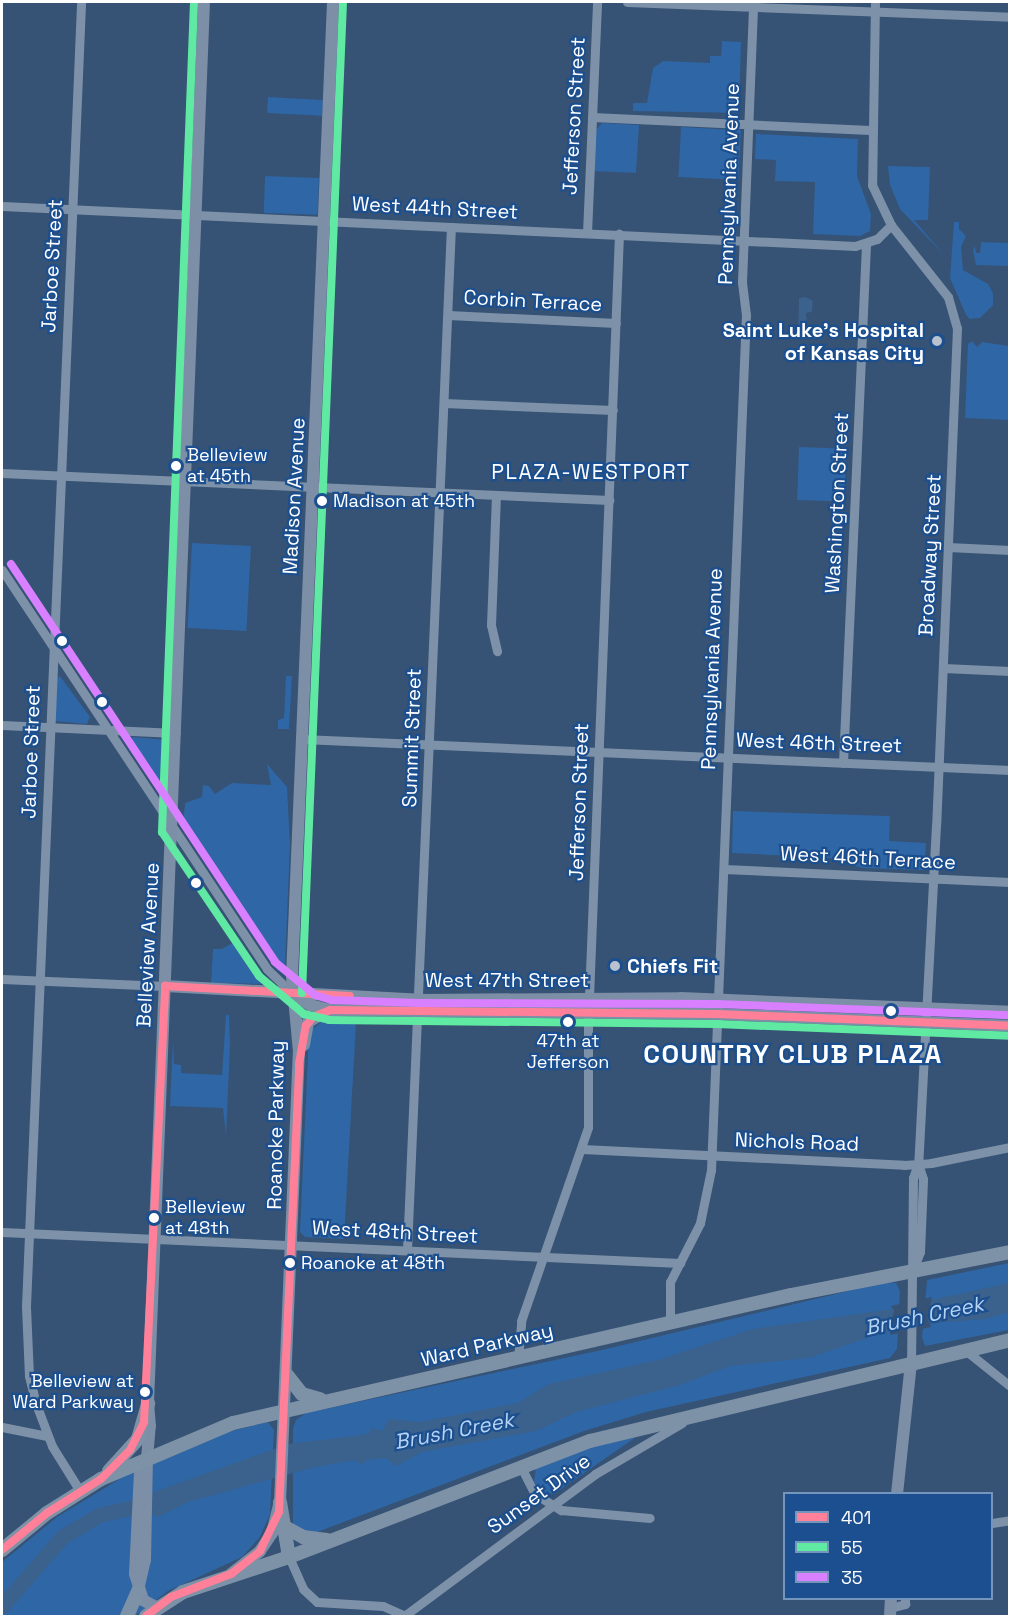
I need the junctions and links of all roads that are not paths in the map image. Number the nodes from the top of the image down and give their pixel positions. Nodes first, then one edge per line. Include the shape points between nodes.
1 (81, 2) edge
2 (204, 2) edge
3 (333, 2) edge
4 (597, 2) edge
5 (629, 2) edge
6 (874, 2) edge
7 (716, 4) edge
8 (753, 8) junction
9 (874, 12) junction
10 (1010, 16) edge
11 (592, 117) junction
12 (748, 124) junction
13 (870, 130) junction
14 (2, 206) edge
15 (72, 209) junction
16 (197, 215) junction
17 (325, 221) junction
18 (891, 225) junction
19 (452, 227) junction
20 (587, 233) junction
21 (619, 234) junction
22 (744, 240) junction
23 (866, 245) junction
24 (448, 315) junction
25 (616, 323) junction
26 (444, 403) junction
27 (613, 410) junction
28 (2, 473) edge
29 (60, 476) junction
30 (186, 481) junction
31 (314, 487) junction
32 (441, 493) junction
33 (496, 495) junction
34 (609, 500) junction
35 (948, 547) junction
36 (1010, 550) edge
37 (2, 570) edge
38 (53, 649) junction
39 (497, 651) dead end
40 (943, 668) junction
41 (1010, 671) edge
42 (2, 725) edge
43 (50, 727) junction
44 (106, 730) junction
45 (176, 733) junction
46 (302, 739) junction
47 (430, 744) junction
48 (599, 752) junction
49 (726, 758) junction
50 (843, 763) junction
51 (939, 767) junction
52 (1010, 770) edge
53 (172, 831) junction
54 (724, 869) junction
55 (933, 879) junction
56 (1010, 882) edge
57 (2, 979) edge
58 (39, 980) junction
59 (165, 986) junction
60 (292, 993) junction
61 (718, 999) junction
62 (589, 1000) junction
63 (853, 1004) junction
64 (879, 1005) junction
65 (419, 1007) junction
66 (926, 1007) junction
67 (330, 1010) junction
68 (1010, 1012) edge
69 (588, 1014) junction
70 (717, 1014) junction
71 (833, 1019) junction
72 (860, 1020) junction
73 (924, 1022) junction
74 (1010, 1026) edge
75 (299, 1064) junction
76 (1010, 1147) edge
77 (582, 1149) junction
78 (711, 1156) junction
79 (918, 1164) junction
80 (2, 1232) edge
81 (29, 1234) junction
82 (154, 1239) junction
83 (292, 1245) junction
84 (407, 1250) junction
85 (1010, 1252) edge
86 (543, 1256) junction
87 (680, 1263) junction
88 (913, 1270) junction
89 (670, 1324) junction
90 (1010, 1340) edge
91 (964, 1349) junction
92 (518, 1359) junction
93 (911, 1362) junction
94 (286, 1375) junction
95 (1010, 1386) edge
96 (328, 1400) junction
97 (148, 1403) junction
98 (285, 1409) junction
99 (702, 1412) junction
100 (2, 1427) edge
101 (47, 1436) junction
102 (147, 1458) junction
103 (521, 1467) junction
104 (101, 1479) junction
105 (80, 1491) junction
106 (897, 1492) edge
107 (280, 1502) junction
108 (552, 1506) junction
109 (650, 1518) dead end
110 (1010, 1520) edge
111 (993, 1523) edge
112 (285, 1527) junction
113 (332, 1540) junction
114 (2, 1550) edge
115 (289, 1557) junction
116 (231, 1574) junction
117 (138, 1591) junction
118 (905, 1600) edge
119 (890, 1608) edge
120 (151, 1612) edge
121 (405, 1616) edge
122 (127, 1617) edge

1 - 15 street, Jarboe Street
2 - 16 main road, Belleview Avenue
3 - 17 main road, Madison Avenue
4 - 11 street, Jefferson Street
5 - 7 street
6 - 9 street
7 - 8 street
8 - 9 street
8 - 12 street, Pennsylvania Avenue
9 - 10 street
9 - 13 street
11 - 12 street
11 - 20 street, Jefferson Street
12 - 13 street
12 - 22 street, Pennsylvania Avenue
13 - 18 street, Broadway Street via 872,185
14 - 15 street, West 44th Street
15 - 16 street, West 44th Street
15 - 29 street, Jarboe Street
16 - 17 street, West 44th Street
16 - 30 main road, Belleview Avenue
17 - 19 street, West 44th Street
17 - 31 main road, Madison Avenue
18 - 23 street
18 - 35 street, Broadway Street via 939,282 956,321
19 - 20 street, West 44th Street
19 - 24 street, Summit Street
20 - 21 street, West 44th Street
21 - 22 street, West 44th Street
21 - 25 street, Jefferson Street
22 - 23 street, West 44th Street
22 - 49 street, Pennsylvania Avenue via 746,315
23 - 50 street, Washington Street
24 - 25 street, Corbin Terrace
24 - 26 street, Summit Street
25 - 27 street, Jefferson Street
26 - 27 street
26 - 32 street, Summit Street
27 - 34 street, Jefferson Street
28 - 29 street
29 - 30 street
29 - 38 street, Jarboe Street
30 - 31 street
30 - 45 main road, Belleview Avenue
31 - 32 street
31 - 46 main road, Madison Avenue
32 - 33 street
32 - 47 street, Summit Street
33 - 34 street
33 - 39 street via 491,625
34 - 48 street, Jefferson Street
35 - 36 street
35 - 40 street, Broadway Street
37 - 38 street
38 - 43 street, Jarboe Street
38 - 44 street
40 - 41 street
40 - 51 street, Broadway Street
42 - 43 street
43 - 44 street
43 - 58 street, Jarboe Street
44 - 45 street
44 - 53 street
45 - 53 main road, Belleview Avenue
46 - 47 street, West 46th Street
46 - 60 main road, Madison Avenue
47 - 48 street, West 46th Street
47 - 65 street, Summit Street
48 - 49 street, West 46th Street
48 - 62 street, Jefferson Street
49 - 50 street, West 46th Street
49 - 54 street, Pennsylvania Avenue
50 - 51 street, West 46th Street
51 - 52 street, West 46th Street
51 - 55 street, Broadway Street
53 - 59 main road, Belleview Avenue
53 - 60 street via 267,969
54 - 55 street, West 46th Terrace
54 - 61 street, Pennsylvania Avenue
55 - 56 street, West 46th Terrace
55 - 66 street, Broadway Street
57 - 58 street, West 47th Street
58 - 59 street, West 47th Street
58 - 81 street, Jarboe Street
59 - 60 main road, West 47th Street
59 - 82 main road, Belleview Avenue
60 - 65 main road, West 47th Street
60 - 67 main road, West 47th Street via 310,1005
60 - 75 main road, Roanoke Parkway
61 - 62 main road, West 47th Street
61 - 63 main road, West 47th Street
61 - 70 street, Pennsylvania Avenue
62 - 65 main road, West 47th Street
62 - 69 street, Jefferson Street
63 - 64 main road, West 47th Street
63 - 71 main road via 846,1015
64 - 66 main road, West 47th Street
64 - 72 main road via 865,1012
65 - 67 main road, West 47th Street
65 - 69 main road, West 47th Street
65 - 84 street, Summit Street
66 - 68 main road, West 47th Street
66 - 73 street, Broadway Street
67 - 75 main road via 308,1022
69 - 70 main road, West 47th Street
69 - 77 street, Jefferson Street via 590,1093
70 - 71 main road, West 47th Street
70 - 78 street, Pennsylvania Avenue
71 - 72 main road, West 47th Street
72 - 73 main road, West 47th Street
73 - 74 main road, West 47th Street
73 - 79 street, Broadway Street
75 - 83 main road, Roanoke Parkway
76 - 79 street, Nichols Road
77 - 78 street, Nichols Road
77 - 86 street, Jefferson Street
78 - 79 street, Nichols Road
78 - 87 street, Pennsylvania Avenue via 705,1207
79 - 88 street, Broadway Street via 922,1179 920,1252
80 - 81 street, West 48th Street
81 - 82 street, West 48th Street
81 - 101 street, Jarboe Street via 29,1376
82 - 83 street, West 48th Street
82 - 97 main road, Belleview Avenue
83 - 84 street, West 48th Street
83 - 94 main road, Roanoke Parkway
84 - 86 street, West 48th Street
85 - 88 highway, Ward Parkway
86 - 87 street, West 48th Street
86 - 92 street, Jefferson Street via 518,1332
87 - 89 street, Pennsylvania Avenue via 668,1289
88 - 89 highway, Ward Parkway
88 - 93 street, Broadway Street
89 - 92 highway, Ward Parkway
90 - 91 highway
91 - 93 highway
91 - 95 street
92 - 96 highway, Ward Parkway
93 - 99 highway
93 - 106 main road
94 - 96 highway via 302,1394
94 - 98 main road, Roanoke Parkway
96 - 98 highway, Ward Parkway
97 - 102 main road, Belleview Avenue
97 - 104 highway via 138,1439
98 - 102 highway, Ward Parkway via 213,1429
98 - 107 main road, Roanoke Parkway
99 - 103 highway via 630,1429
99 - 108 street, Sunset Drive via 635,1449
100 - 101 street
101 - 105 street, Jarboe Street
102 - 104 highway, Ward Parkway
102 - 117 main road, Belleview Avenue via 140,1471 143,1489 135,1574
103 - 108 street via 535,1494
103 - 113 highway
104 - 105 highway, Ward Parkway
105 - 114 highway, Ward Parkway
107 - 112 highway
107 - 116 main road, Roanoke Parkway via 272,1533 260,1551
108 - 109 street via 573,1513
108 - 121 street, Sunset Drive
110 - 111 street
112 - 113 highway via 303,1537
112 - 115 highway
113 - 115 highway
115 - 116 highway
115 - 121 street via 303,1589 317,1602 383,1606
116 - 120 highway via 171,1597
117 - 120 main road
117 - 122 highway
118 - 119 street via 905,1604

